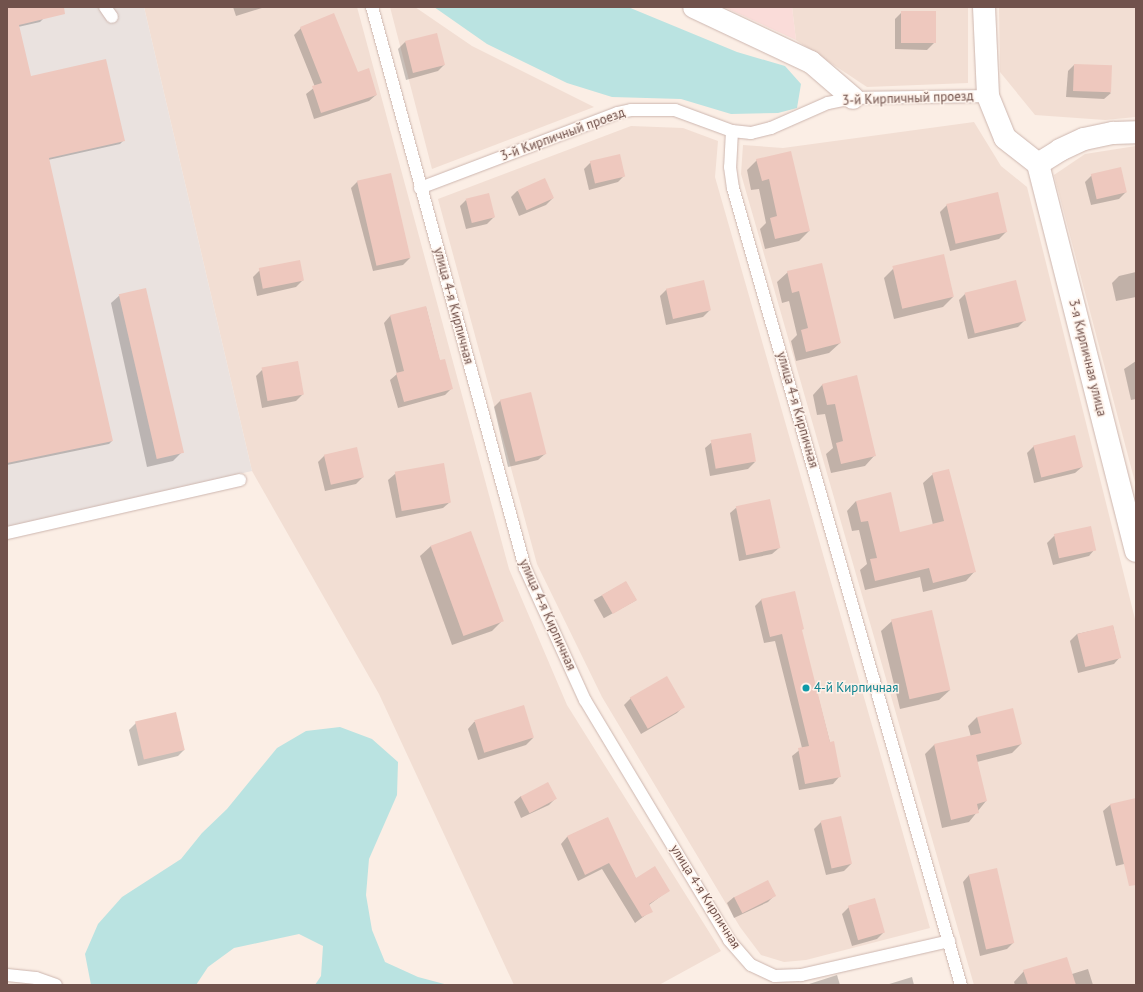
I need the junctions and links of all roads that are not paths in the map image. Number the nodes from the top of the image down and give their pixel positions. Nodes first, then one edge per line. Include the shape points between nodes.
1 (372, 7) edge
2 (694, 7) edge
3 (984, 7) edge
4 (988, 96) junction
5 (853, 98) junction
6 (732, 131) junction
7 (1136, 132) edge
8 (1038, 164) junction
9 (420, 188) junction
10 (240, 480) dead end
11 (7, 533) edge
12 (1136, 551) edge
13 (949, 941) junction
14 (7, 975) edge
15 (56, 985) edge
16 (961, 985) edge

1 - 9 lane, улица 4-я Кирпичная
2 - 5 street via 811,62
3 - 4 street
4 - 5 lane, 3-й Кирпичный проезд
4 - 8 street via 1005,138
5 - 6 lane, 3-й Кирпичный проезд via 828,103 771,128 751,133
6 - 9 lane, 3-й Кирпичный проезд via 676,110 631,110 617,113
6 - 13 lane, улица 4-я Кирпичная via 730,166 733,188
7 - 8 street via 1113,133 1084,139
8 - 12 street, 3-я Кирпичная улица
9 - 13 lane, улица 4-я Кирпичная via 525,568 584,700 729,940 751,965 774,976 801,975
10 - 11 lane
13 - 16 lane, улица 4-я Кирпичная
14 - 15 lane via 36,978

